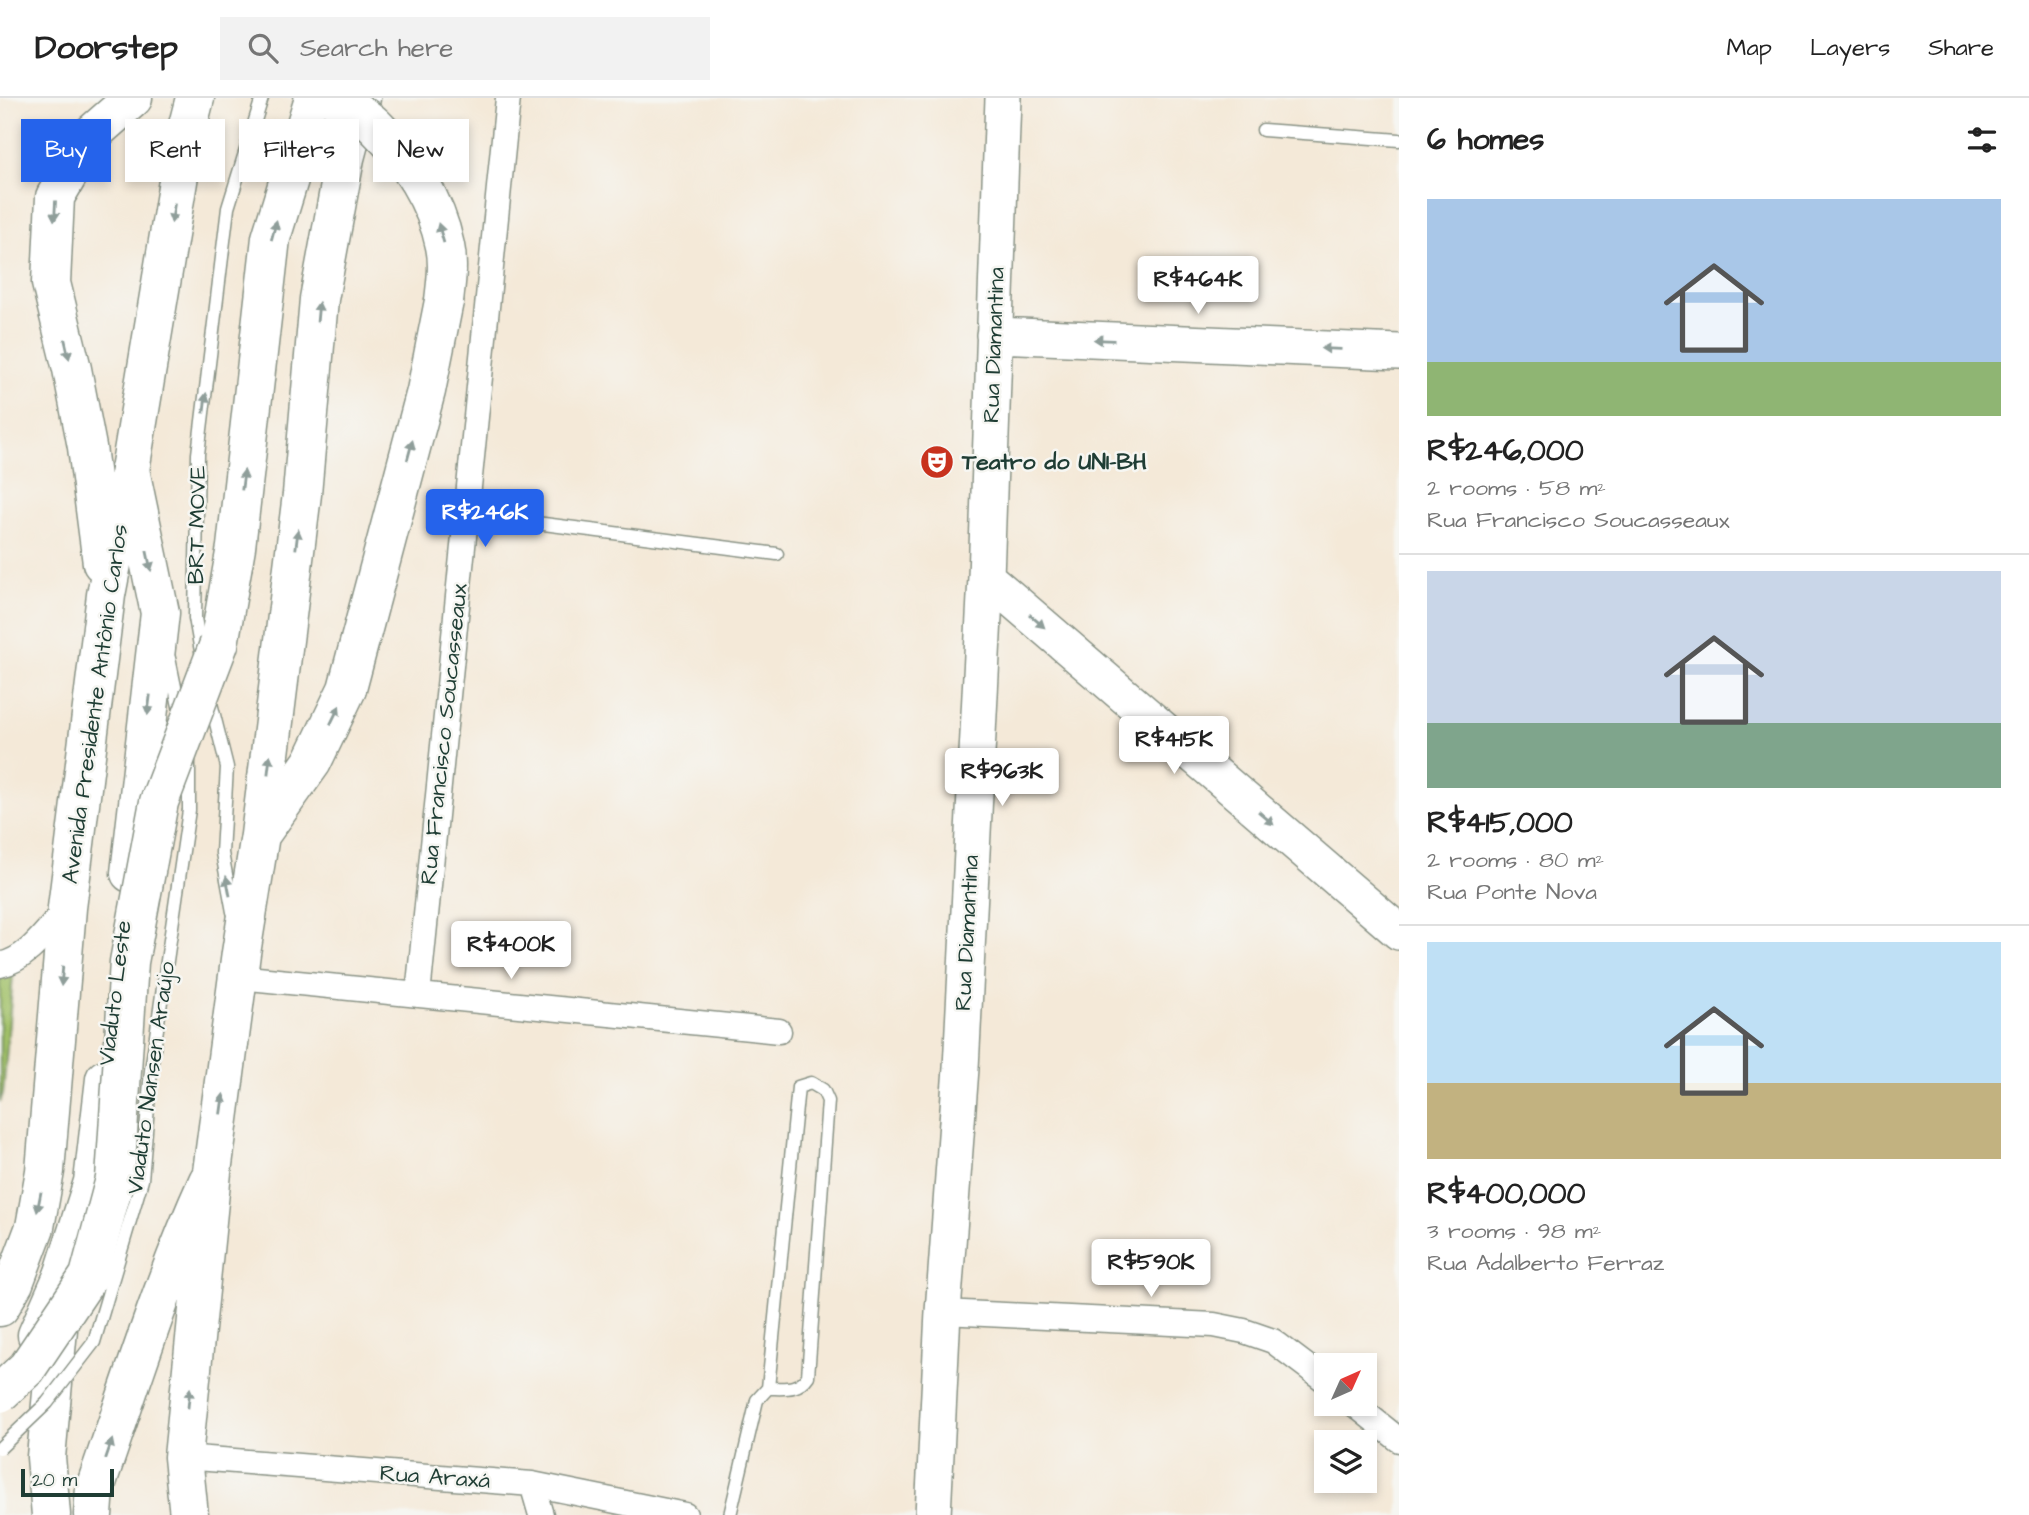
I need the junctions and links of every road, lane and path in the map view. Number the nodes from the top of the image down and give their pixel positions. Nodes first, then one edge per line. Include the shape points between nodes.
1 (133, 98) edge
2 (195, 98) edge
3 (262, 98) edge
4 (314, 98) edge
5 (334, 98) edge
6 (361, 98) edge
7 (508, 98) edge
8 (1003, 98) edge
9 (1263, 131) dead end
10 (1399, 140) edge
11 (994, 335) junction
12 (1399, 352) edge
13 (130, 470) junction
14 (466, 514) junction
15 (777, 554) dead end
16 (986, 577) junction
17 (106, 595) junction
18 (178, 616) junction
19 (188, 752) junction
20 (260, 835) junction
21 (67, 908) junction
22 (1399, 932) edge
23 (0, 965) edge
24 (240, 965) junction
25 (418, 995) junction
26 (779, 1031) dead end
27 (212, 1172) junction
28 (63, 1276) junction
29 (0, 1307) edge
30 (943, 1312) junction
31 (1314, 1372) edge
32 (768, 1388) junction
33 (0, 1393) edge
34 (0, 1404) edge
35 (1369, 1416) edge
36 (1399, 1440) edge
37 (0, 1448) edge
38 (183, 1457) junction
39 (532, 1484) junction
40 (51, 1515) edge
41 (93, 1515) edge
42 (189, 1515) edge
43 (541, 1515) edge
44 (685, 1515) edge
45 (730, 1515) edge
46 (933, 1515) edge

1 -> 17 main road via 92,134 55,197 51,283 87,447
2 -> 13 main road, Avenida Presidente Antônio Carlos
18 -> 3 lane, BRT MOVE via 228,208
33 -> 4 main road, bridge via 27,1368 89,1276 115,1179 129,962 143,885 159,802 219,644 236,547 271,238
20 -> 5 main road, bridge via 312,762 347,689 426,391 447,275 446,248 425,190 373,124
20 -> 6 main road via 302,494 319,299
7 - 14 street, Rua Francisco Soucasseaux
8 - 11 street, Rua Diamantina
9 - 10 lane
12 -> 11 street
11 - 16 street, Rua Diamantina
13 - 17 main road, Avenida Presidente Antônio Carlos
13 -> 18 main road, Viaduto Leste
14 - 15 lane
14 - 25 street, Rua Francisco Soucasseaux
16 -> 22 street
16 - 30 street, Rua Diamantina via 961,1068
17 - 21 main road, Avenida Presidente Antônio Carlos
18 - 19 lane, Viaduto Nansen Araújo
18 - 19 lane, Viaduto Nansen Araújo
24 -> 18 lane, BRT MOVE via 222,853 228,767 208,692
18 -> 28 main road, Viaduto Leste via 93,1182
19 - 37 lane, Viaduto Nansen Araújo, bridge via 189,810 151,1070 142,1180 94,1342 47,1404
20 - 24 main road
21 - 23 street via 15,962
21 -> 29 main road, Avenida Presidente Antônio Carlos via 45,1171 35,1227
24 - 25 street
27 -> 24 main road
25 - 26 street
38 -> 27 main road
41 -> 27 main road via 95,1489 147,1336 180,1242
28 - 34 main road via 18,1377
28 - 40 main road, Viaduto Leste via 46,1457
30 - 31 street via 1214,1325 1273,1341
30 - 46 street, Rua Diamantina
32 - 32 lane via 792,1388 808,1376 828,1101 823,1090 811,1083 798,1087
32 - 45 lane via 757,1400
35 - 36 street
38 - 39 street, Rua Araxá
38 - 42 main road
39 - 43 street
39 - 44 street, Rua Araxá

